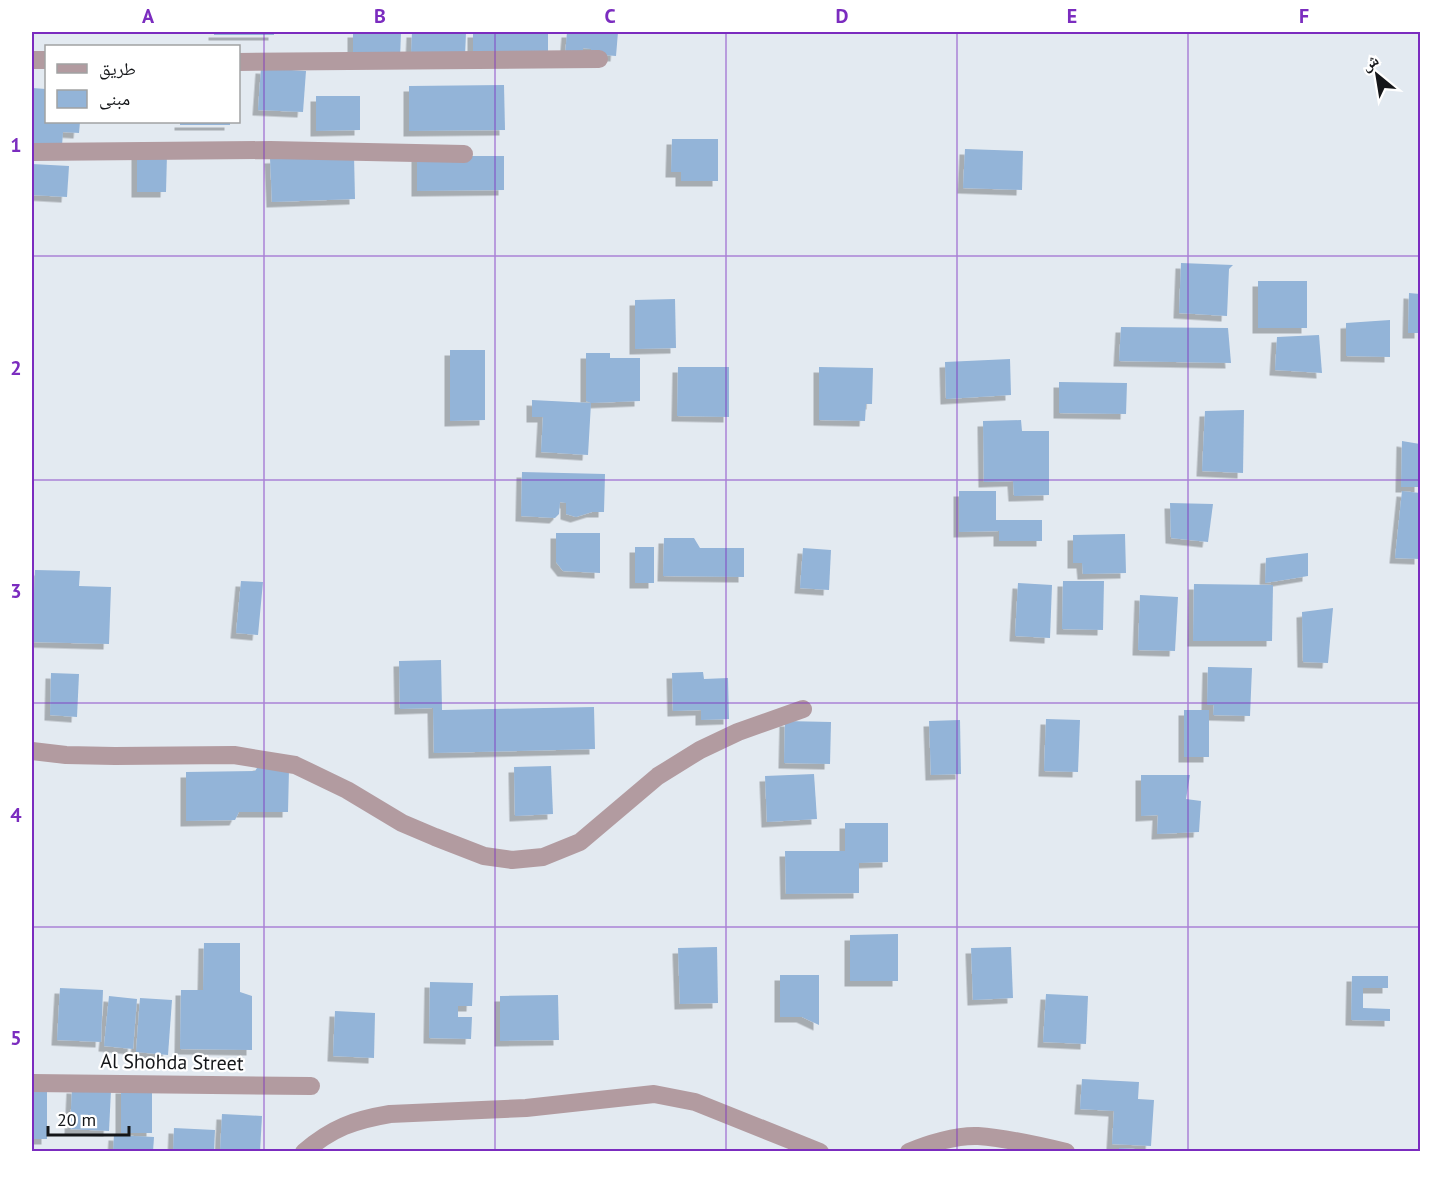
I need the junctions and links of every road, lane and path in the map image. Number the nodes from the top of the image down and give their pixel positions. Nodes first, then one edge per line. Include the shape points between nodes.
1 (598, 59) dead end
2 (240, 62) edge
3 (32, 152) edge
4 (464, 154) dead end
5 (803, 709) dead end
6 (32, 751) edge
7 (32, 1083) edge
8 (311, 1086) dead end
9 (304, 1152) edge
10 (820, 1152) edge
11 (909, 1152) edge
12 (1066, 1152) edge

1 - 2 street
3 - 4 street via 270,150
5 - 6 street via 700,750 658,776 580,842 543,857 512,860 484,856 402,823 295,765 234,755 115,756
7 - 8 street, Al Shohda Street
9 - 10 street via 337,1128 369,1117 526,1108 654,1094 695,1102
11 - 12 street via 975,1136

